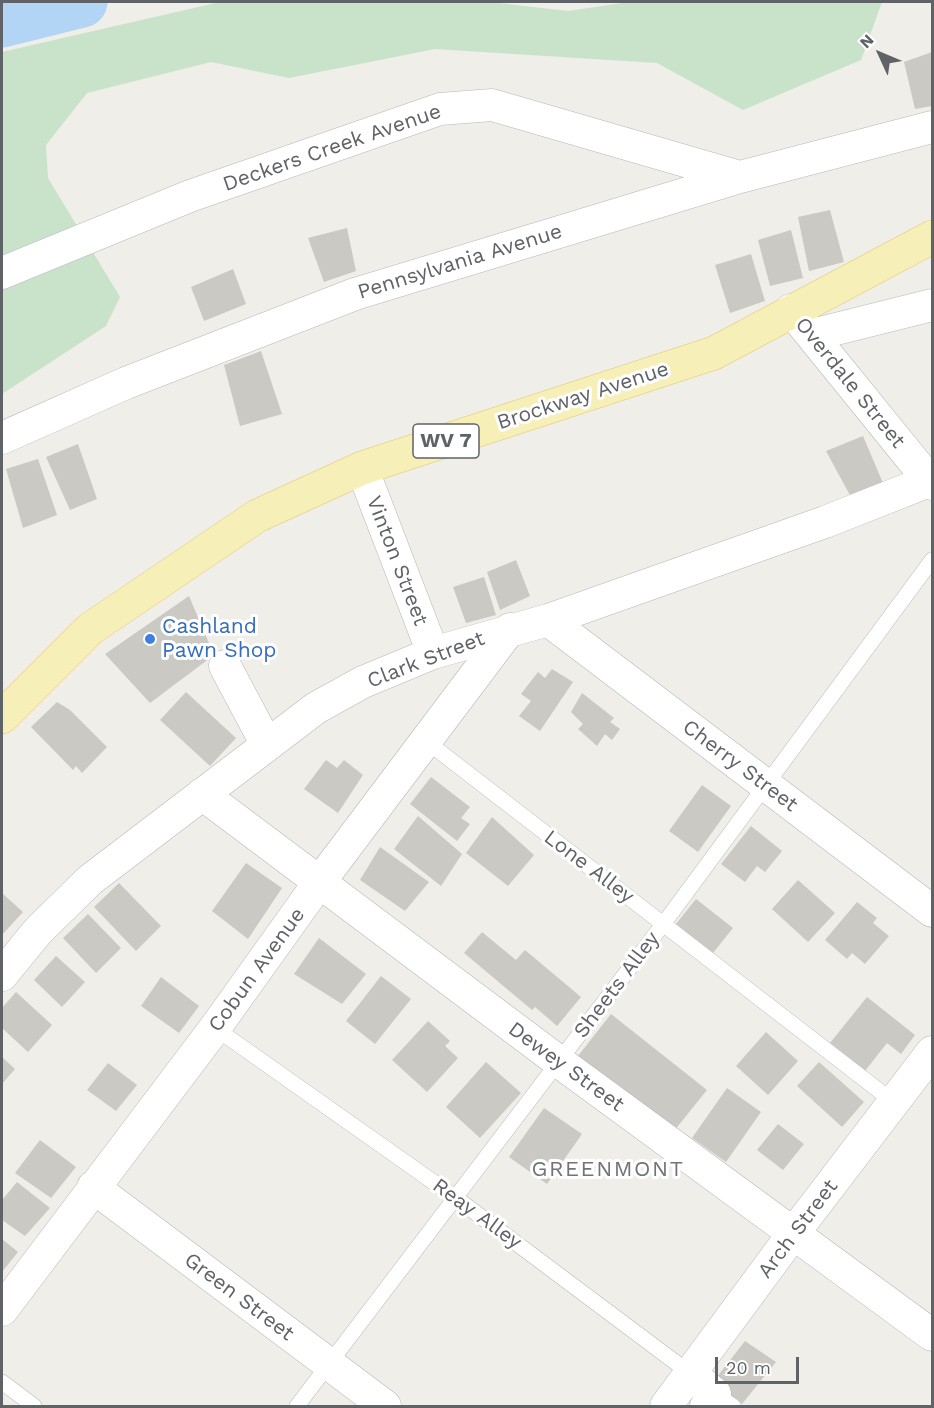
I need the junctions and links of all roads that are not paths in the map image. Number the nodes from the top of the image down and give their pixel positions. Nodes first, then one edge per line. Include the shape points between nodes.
1 (933, 127) edge
2 (740, 177) junction
3 (933, 237) edge
4 (2, 273) edge
5 (933, 305) edge
6 (790, 310) junction
7 (812, 334) junction
8 (2, 438) edge
9 (362, 468) junction
10 (931, 482) edge
11 (933, 560) edge
12 (548, 620) junction
13 (510, 629) junction
14 (433, 653) junction
15 (225, 666) dead end
16 (2, 717) edge
17 (426, 741) junction
18 (267, 745) junction
19 (766, 786) junction
20 (202, 794) junction
21 (318, 884) junction
22 (933, 911) edge
23 (664, 923) junction
24 (2, 975) edge
25 (215, 1028) junction
26 (933, 1052) edge
27 (558, 1062) junction
28 (895, 1103) junction
29 (93, 1188) junction
30 (456, 1198) junction
31 (793, 1234) junction
32 (2, 1310) edge
33 (933, 1335) edge
34 (329, 1364) junction
35 (691, 1374) junction
36 (2, 1382) edge
37 (718, 1402) edge
38 (34, 1407) edge
39 (297, 1407) edge
40 (385, 1407) edge
41 (666, 1407) edge

1 - 2 street, Pennsylvania Avenue
2 - 4 street, Deckers Creek Avenue via 492,105 440,109 190,196
2 - 8 street, Pennsylvania Avenue via 355,294 126,383
3 - 6 main road, Brockway Avenue / WV 7
5 - 7 street
6 - 7 street, Overdale Street
6 - 9 main road, Brockway Avenue / WV 7 via 714,353
7 - 10 street, Overdale Street
9 - 14 street, Vinton Street
9 - 16 main road, Brockway Avenue / WV 7 via 256,516 90,629
10 - 12 street, Clark Street
11 - 19 lane, Sheets Alley
12 - 13 street, Clark Street
12 - 19 street, Cherry Street
13 - 14 street, Clark Street
13 - 17 street, Cobun Avenue
14 - 18 street, Clark Street via 363,682 316,708
15 - 18 street
17 - 21 street, Cobun Avenue
17 - 23 lane, Lone Alley
18 - 20 street, Clark Street
19 - 22 street, Cherry Street
19 - 23 lane, Sheets Alley
20 - 21 street, Dewey Street
20 - 24 street, Clark Street via 90,880 38,931
21 - 25 street, Cobun Avenue
21 - 27 street, Dewey Street
23 - 27 lane, Sheets Alley
23 - 28 lane, Lone Alley
25 - 29 street, Cobun Avenue
25 - 30 lane, Reay Alley
26 - 28 street, Arch Street
27 - 30 lane, Sheets Alley
27 - 31 street, Dewey Street
28 - 31 street, Arch Street
29 - 32 street, Cobun Avenue
29 - 34 street, Green Street
30 - 34 lane, Sheets Alley
30 - 35 lane, Reay Alley
31 - 33 street, Dewey Street
31 - 35 street, Arch Street
34 - 39 lane, Sheets Alley
34 - 40 street, Green Street
35 - 37 street, Reay Alley
35 - 41 street, Arch Street
36 - 38 lane

